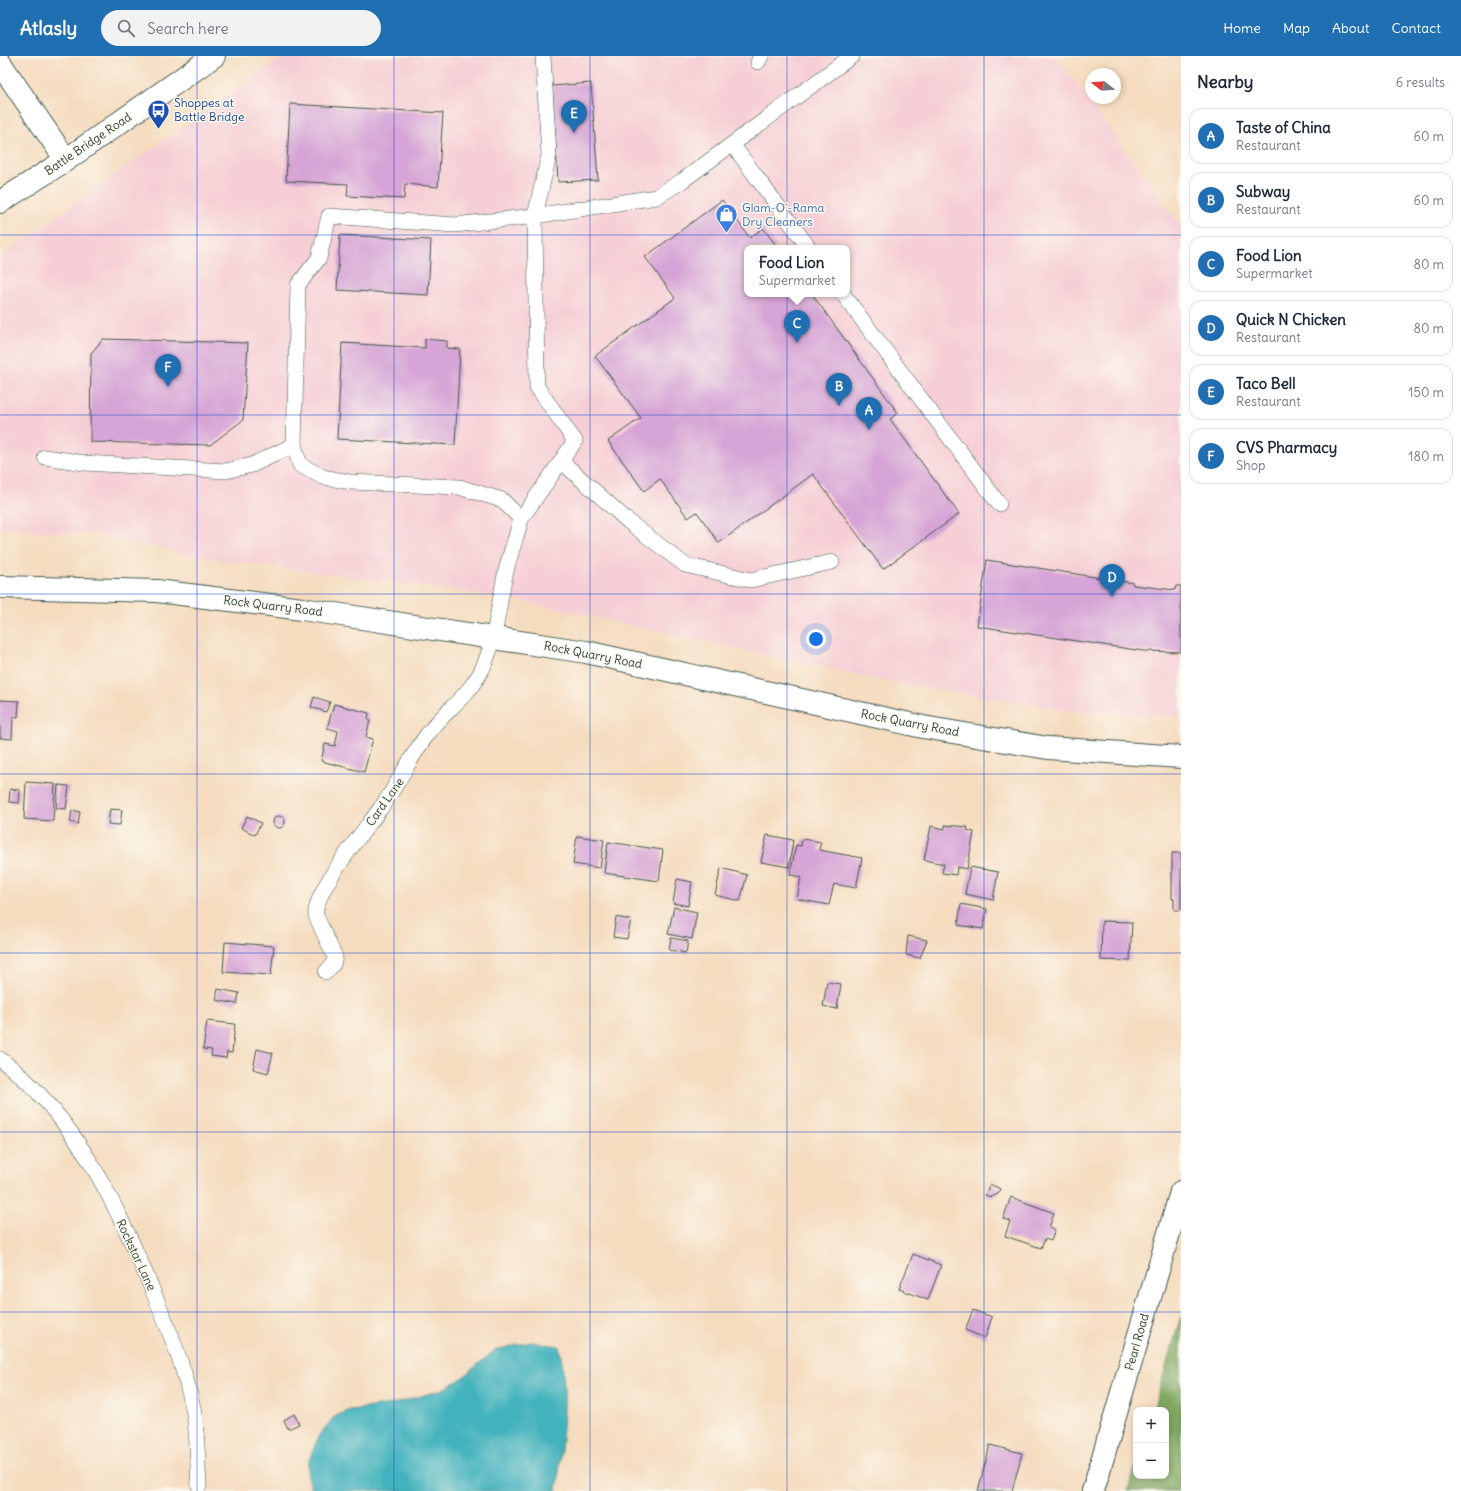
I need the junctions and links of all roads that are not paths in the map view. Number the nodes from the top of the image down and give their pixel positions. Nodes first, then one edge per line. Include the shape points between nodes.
1 (214, 56) edge
2 (543, 56) edge
3 (852, 56) edge
4 (0, 63) edge
5 (732, 144) junction
6 (66, 160) junction
7 (0, 202) edge
8 (535, 216) junction
9 (807, 245) edge
10 (845, 297) edge
11 (294, 445) junction
12 (45, 458) dead end
13 (561, 461) junction
14 (999, 504) dead end
15 (521, 519) junction
16 (832, 562) dead end
17 (0, 587) edge
18 (494, 638) junction
19 (1181, 758) edge
20 (326, 972) dead end
21 (0, 1059) edge
22 (1181, 1192) edge
23 (199, 1486) dead end
24 (1093, 1491) edge

1 - 6 main road, Battle Bridge Road
2 - 8 lane via 549,155
3 - 5 lane
4 - 6 main road
5 - 8 lane via 656,197
5 - 9 lane
6 - 7 main road, Battle Bridge Road
8 - 11 lane via 455,225 328,216 319,258 298,285
8 - 13 lane via 537,387 575,441
10 - 14 lane
11 - 12 lane via 252,465 226,471 85,463
11 - 15 lane via 300,465 323,477 350,482 459,487 502,500
13 - 15 lane
13 - 16 lane via 629,522 685,565 751,580
15 - 18 lane via 504,578
17 - 18 main road, Rock Quarry Road via 157,591 302,609
18 - 19 main road, Rock Quarry Road via 586,652 924,727 1048,748
18 - 20 lane, Card Lane via 473,686 427,735 395,789 328,882 318,900 316,916 335,957
21 - 23 lane, Rockstar Lane via 18,1072 45,1100 72,1134 101,1181 144,1270 175,1344 193,1408
22 - 24 main road, Pearl Road

